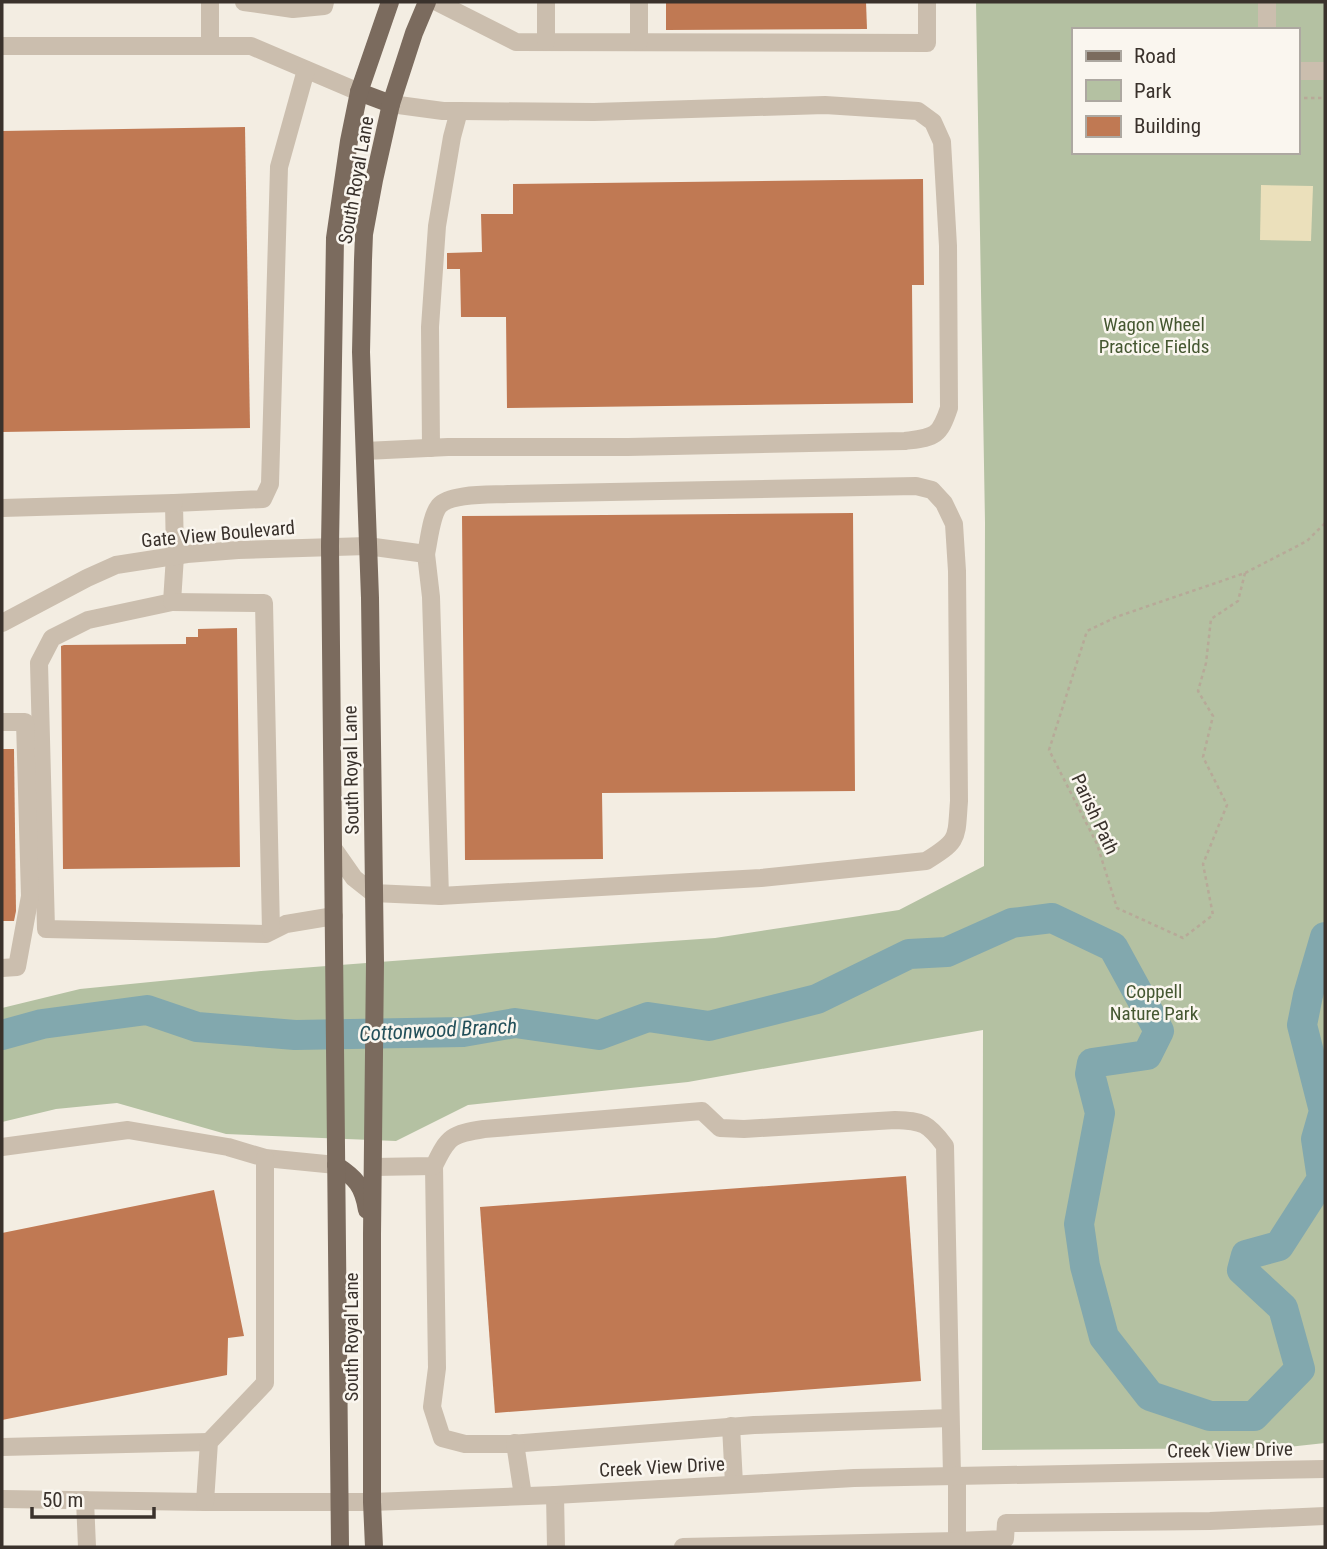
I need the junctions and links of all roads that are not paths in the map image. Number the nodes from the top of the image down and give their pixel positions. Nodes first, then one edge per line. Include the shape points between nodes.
1 (210, 2) edge
2 (244, 2) edge
3 (326, 2) edge
4 (390, 2) edge
5 (427, 2) edge
6 (437, 2) edge
7 (546, 2) edge
8 (639, 2) edge
9 (927, 2) edge
10 (1267, 2) edge
11 (1267, 28) edge
12 (546, 42) junction
13 (639, 42) junction
14 (2, 46) edge
15 (210, 46) junction
16 (306, 70) junction
17 (1299, 71) edge
18 (1325, 71) edge
19 (359, 92) junction
20 (391, 104) junction
21 (459, 111) junction
22 (431, 448) junction
23 (365, 451) junction
24 (174, 503) junction
25 (2, 508) edge
26 (330, 546) junction
27 (367, 546) junction
28 (426, 554) junction
29 (175, 556) junction
30 (172, 602) junction
31 (2, 623) edge
32 (2, 722) edge
33 (333, 848) junction
34 (373, 892) junction
35 (440, 896) junction
36 (334, 916) junction
37 (271, 931) junction
38 (2, 968) edge
39 (2, 1147) edge
40 (265, 1158) junction
41 (336, 1165) junction
42 (434, 1166) junction
43 (373, 1167) junction
44 (372, 1234) junction
45 (950, 1418) junction
46 (731, 1426) junction
47 (209, 1442) junction
48 (515, 1443) junction
49 (2, 1447) edge
50 (1325, 1469) edge
51 (955, 1476) junction
52 (734, 1484) junction
53 (555, 1495) junction
54 (523, 1496) junction
55 (2, 1499) edge
56 (85, 1500) junction
57 (205, 1502) junction
58 (339, 1502) junction
59 (372, 1502) junction
60 (1325, 1516) edge
61 (957, 1541) junction
62 (995, 1543) edge
63 (87, 1547) edge
64 (340, 1547) edge
65 (374, 1547) edge
66 (556, 1547) edge
67 (683, 1547) edge

1 - 15 street
2 - 3 street via 293,9
4 - 19 main road, South Royal Lane
5 - 20 main road, South Royal Lane
6 - 12 street via 516,41
7 - 12 street
8 - 13 street
9 - 13 street via 927,43
10 - 11 street
12 - 13 street
14 - 15 street
15 - 16 street via 251,46
16 - 19 street
16 - 24 street via 279,167 270,484 263,499
17 - 18 street
19 - 20 main road
19 - 26 main road, South Royal Lane via 335,238
20 - 21 street
20 - 23 main road, South Royal Lane via 364,234 361,352
21 - 22 street via 436,239 430,327
21 - 22 street via 594,113 825,105 918,111 933,122 942,142 949,408 942,427 929,438 905,441
22 - 23 street
23 - 27 main road, South Royal Lane
24 - 25 street
24 - 29 street
26 - 27 street, Gate View Boulevard
26 - 29 street, Gate View Boulevard
26 - 33 main road, South Royal Lane
27 - 28 street, Gate View Boulevard
27 - 34 main road, South Royal Lane
28 - 35 street
28 - 35 street via 439,506 453,498 916,486 932,490 944,503 954,524 957,571 959,801 956,834 949,847 926,861 761,878
29 - 30 street
29 - 31 street, Gate View Boulevard via 116,565
30 - 37 street via 264,603
30 - 37 street via 88,620 52,638 39,663 46,929
32 - 38 street via 25,722 30,896 17,967
33 - 34 street via 354,878
33 - 36 main road, South Royal Lane
34 - 35 street
34 - 43 main road, South Royal Lane
36 - 37 street
36 - 41 main road, South Royal Lane
39 - 40 street via 128,1130
40 - 41 street
40 - 47 street via 265,1382
41 - 44 main road via 353,1176 364,1194
41 - 58 main road, South Royal Lane
42 - 43 street
42 - 45 street via 444,1145 459,1133 484,1129 702,1111 720,1128 917,1121 933,1130 945,1146
42 - 48 street via 437,1368 432,1407 442,1438 465,1444
43 - 44 main road, South Royal Lane
44 - 59 main road, South Royal Lane
45 - 46 street
45 - 51 street
46 - 48 street
46 - 52 street
47 - 49 street
47 - 57 street
48 - 54 street
50 - 51 street, Creek View Drive
51 - 52 street, Creek View Drive
51 - 61 street
52 - 53 street, Creek View Drive
53 - 54 street, Creek View Drive
53 - 66 street
54 - 59 street, Creek View Drive
55 - 56 street, Creek View Drive
56 - 57 street, Creek View Drive
56 - 63 street
57 - 58 street, Creek View Drive
58 - 59 street, Creek View Drive
58 - 64 main road, South Royal Lane
59 - 65 main road, South Royal Lane
60 - 62 street via 1006,1523 1005,1539
61 - 62 street
61 - 67 street

